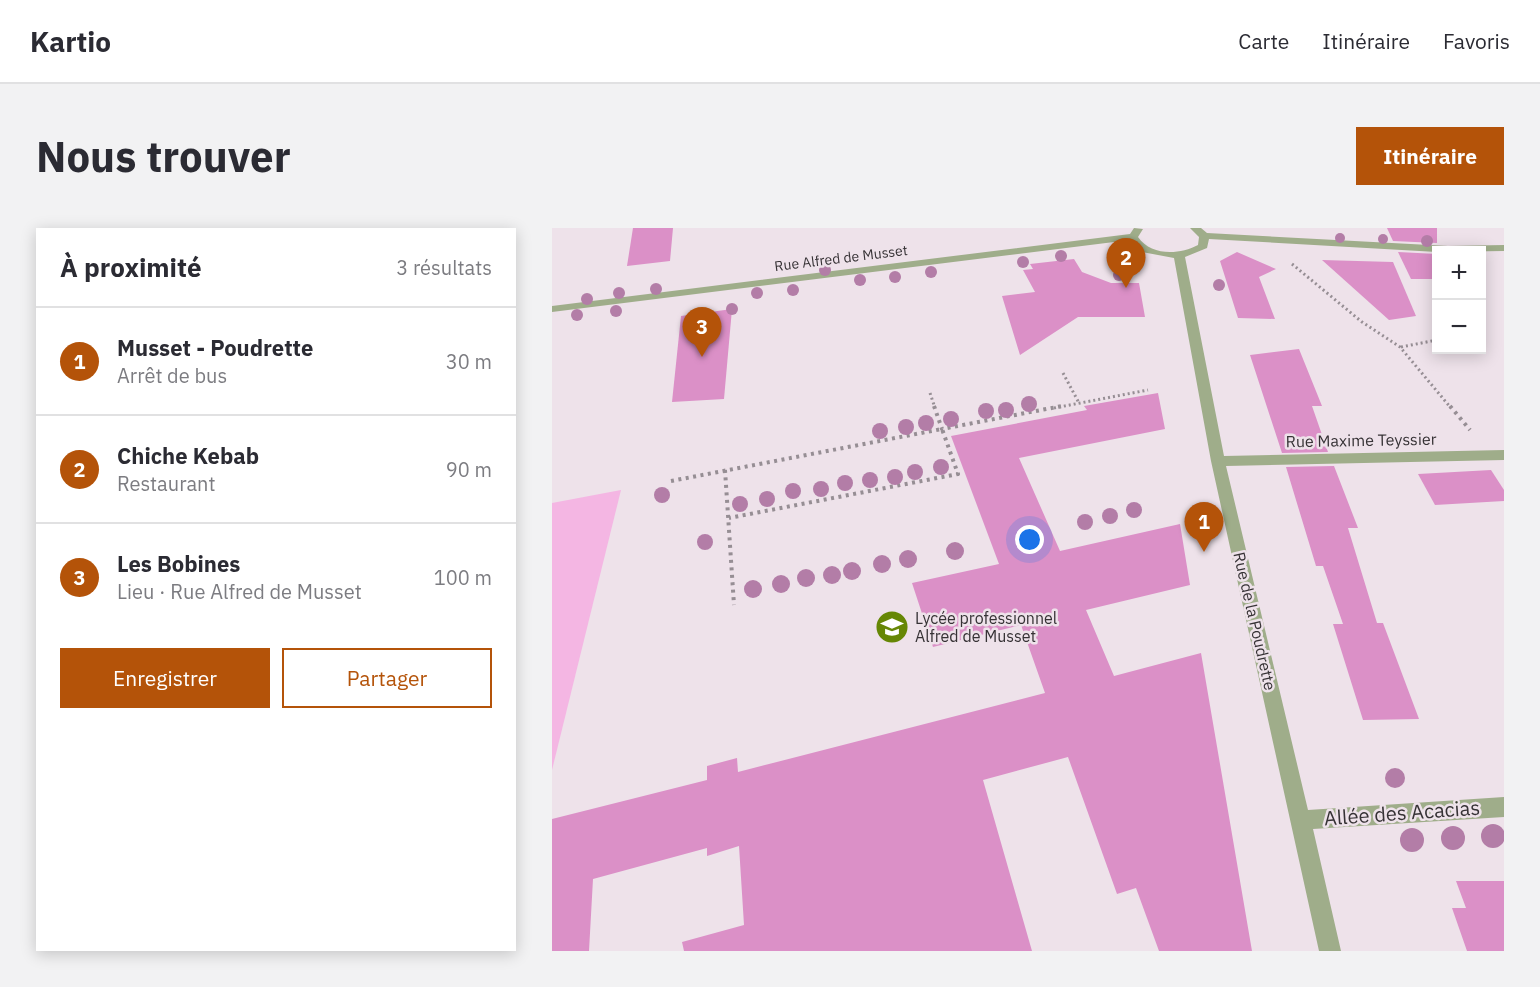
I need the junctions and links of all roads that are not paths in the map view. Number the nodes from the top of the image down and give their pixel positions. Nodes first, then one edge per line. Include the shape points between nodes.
1 (1195, 228) edge
2 (1136, 232) edge
3 (1204, 236) junction
4 (1504, 248) edge
5 (1179, 255) junction
6 (552, 309) edge
7 (1500, 456) edge
8 (1218, 461) junction
9 (1504, 807) edge
10 (1301, 820) junction
11 (1330, 951) edge

1 - 3 street
2 - 5 street via 1135,242 1148,250
2 - 6 street, Rue Alfred de Musset
3 - 4 street via 1448,249
3 - 5 street via 1203,246
5 - 8 street, Rue de la Poudrette
7 - 8 street, Rue Maxime Teyssier
8 - 10 street, Rue de la Poudrette
9 - 10 street, Allée des Acacias
10 - 11 street, Rue de la Poudrette

